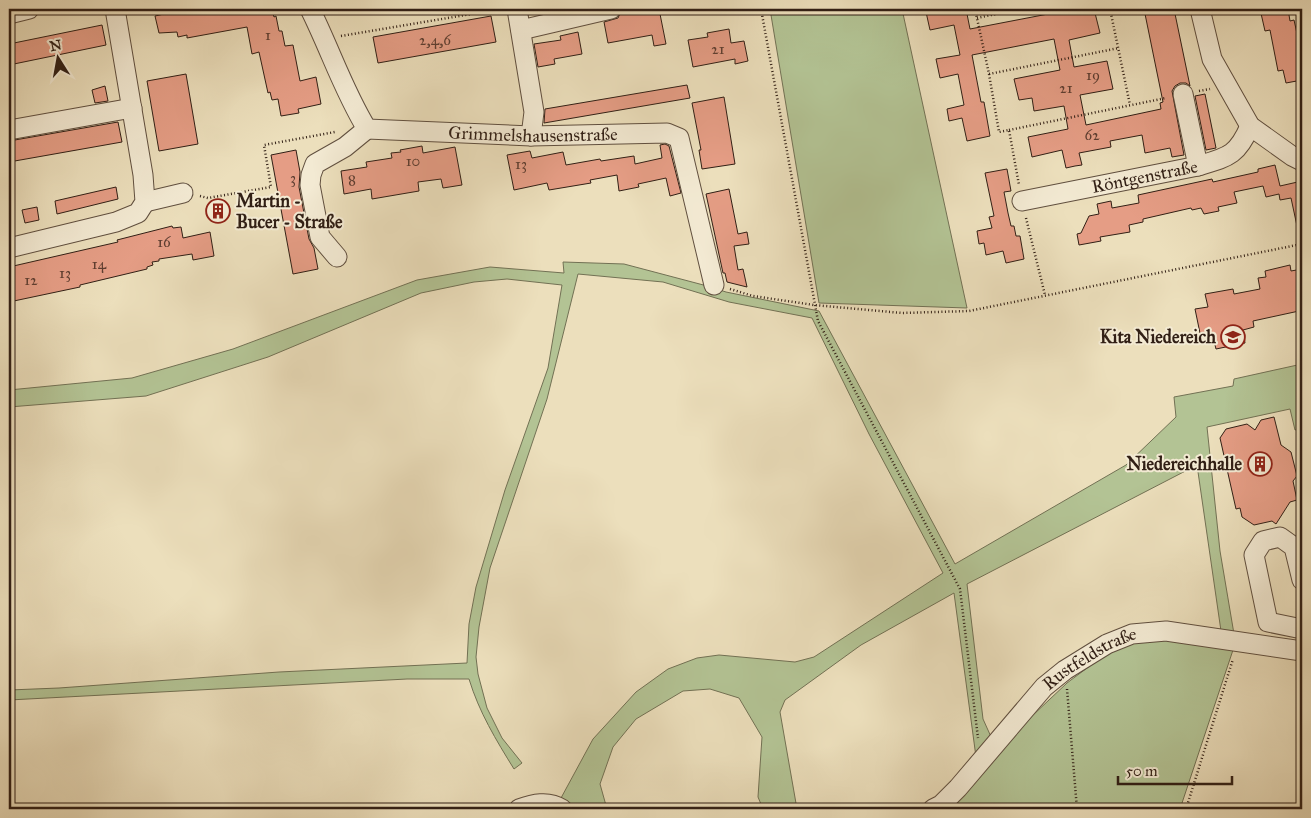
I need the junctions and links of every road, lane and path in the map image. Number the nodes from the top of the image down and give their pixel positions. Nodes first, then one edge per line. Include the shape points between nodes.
1 (30, 9) edge
2 (115, 9) edge
3 (310, 9) edge
4 (502, 9) edge
5 (517, 9) edge
6 (611, 9) edge
7 (761, 9) edge
8 (975, 9) edge
9 (1020, 9) edge
10 (1110, 9) edge
11 (1200, 9) edge
12 (9, 14) edge
13 (976, 18) junction
14 (521, 30) junction
15 (325, 38) junction
16 (1119, 48) junction
17 (989, 74) junction
18 (1227, 85) junction
19 (1183, 94) junction
20 (1130, 106) junction
21 (132, 108) junction
22 (1250, 126) junction
23 (9, 130) edge
24 (367, 130) junction
25 (1008, 130) junction
26 (341, 131) dead end
27 (531, 136) junction
28 (1302, 161) edge
29 (1198, 166) junction
30 (183, 193) joint
31 (1022, 201) junction
32 (145, 202) junction
33 (1302, 244) edge
34 (9, 248) edge
35 (337, 257) dead end
36 (714, 285) joint
37 (1045, 296) junction
38 (814, 305) junction
39 (1302, 533) edge
40 (1280, 537) junction
41 (1302, 580) edge
42 (1302, 630) edge
43 (1238, 643) junction
44 (1302, 651) edge
45 (1065, 670) junction
46 (982, 760) junction
47 (519, 809) edge
48 (562, 809) edge
49 (933, 809) edge
50 (1077, 809) edge
51 (1186, 809) edge

1 - 12 street
2 - 21 street
3 - 15 street
4 - 15 path
5 - 14 street
6 - 14 street
7 - 38 path
8 - 13 path
9 - 13 path
10 - 16 path
11 - 18 street via 1212,59
13 - 17 path
14 - 27 street via 534,112
15 - 24 street via 355,110
16 - 17 path
16 - 20 path
17 - 25 path via 999,132
18 - 19 path
18 - 22 street
19 - 20 path
19 - 29 street
20 - 25 path
21 - 23 street
21 - 32 street
22 - 28 street
22 - 29 street, Röntgenstraße via 1242,143 1227,157
24 - 27 street, Grimmelshausenstraße
24 - 35 street via 315,164 311,175 320,237
25 - 31 path
26 - 30 path via 264,144 271,187 208,198
27 - 36 street, Grimmelshausenstraße via 667,133 679,138
29 - 31 street, Röntgenstraße
30 - 32 street
31 - 37 path
32 - 34 street via 138,213 116,222
33 - 37 path
36 - 38 path via 753,296
37 - 38 path via 969,311 902,313
38 - 46 path via 818,321 960,589
39 - 40 street
40 - 41 street via 1294,547
40 - 42 street via 1263,540 1254,555 1268,622
43 - 44 street, Rustfeldstraße
43 - 45 street, Rustfeldstraße via 1166,631 1132,634 1107,644
43 - 51 path
45 - 46 street, Rustfeldstraße via 1044,687
45 - 50 path
46 - 49 street, Rustfeldstraße via 958,788
47 - 48 street via 538,803

